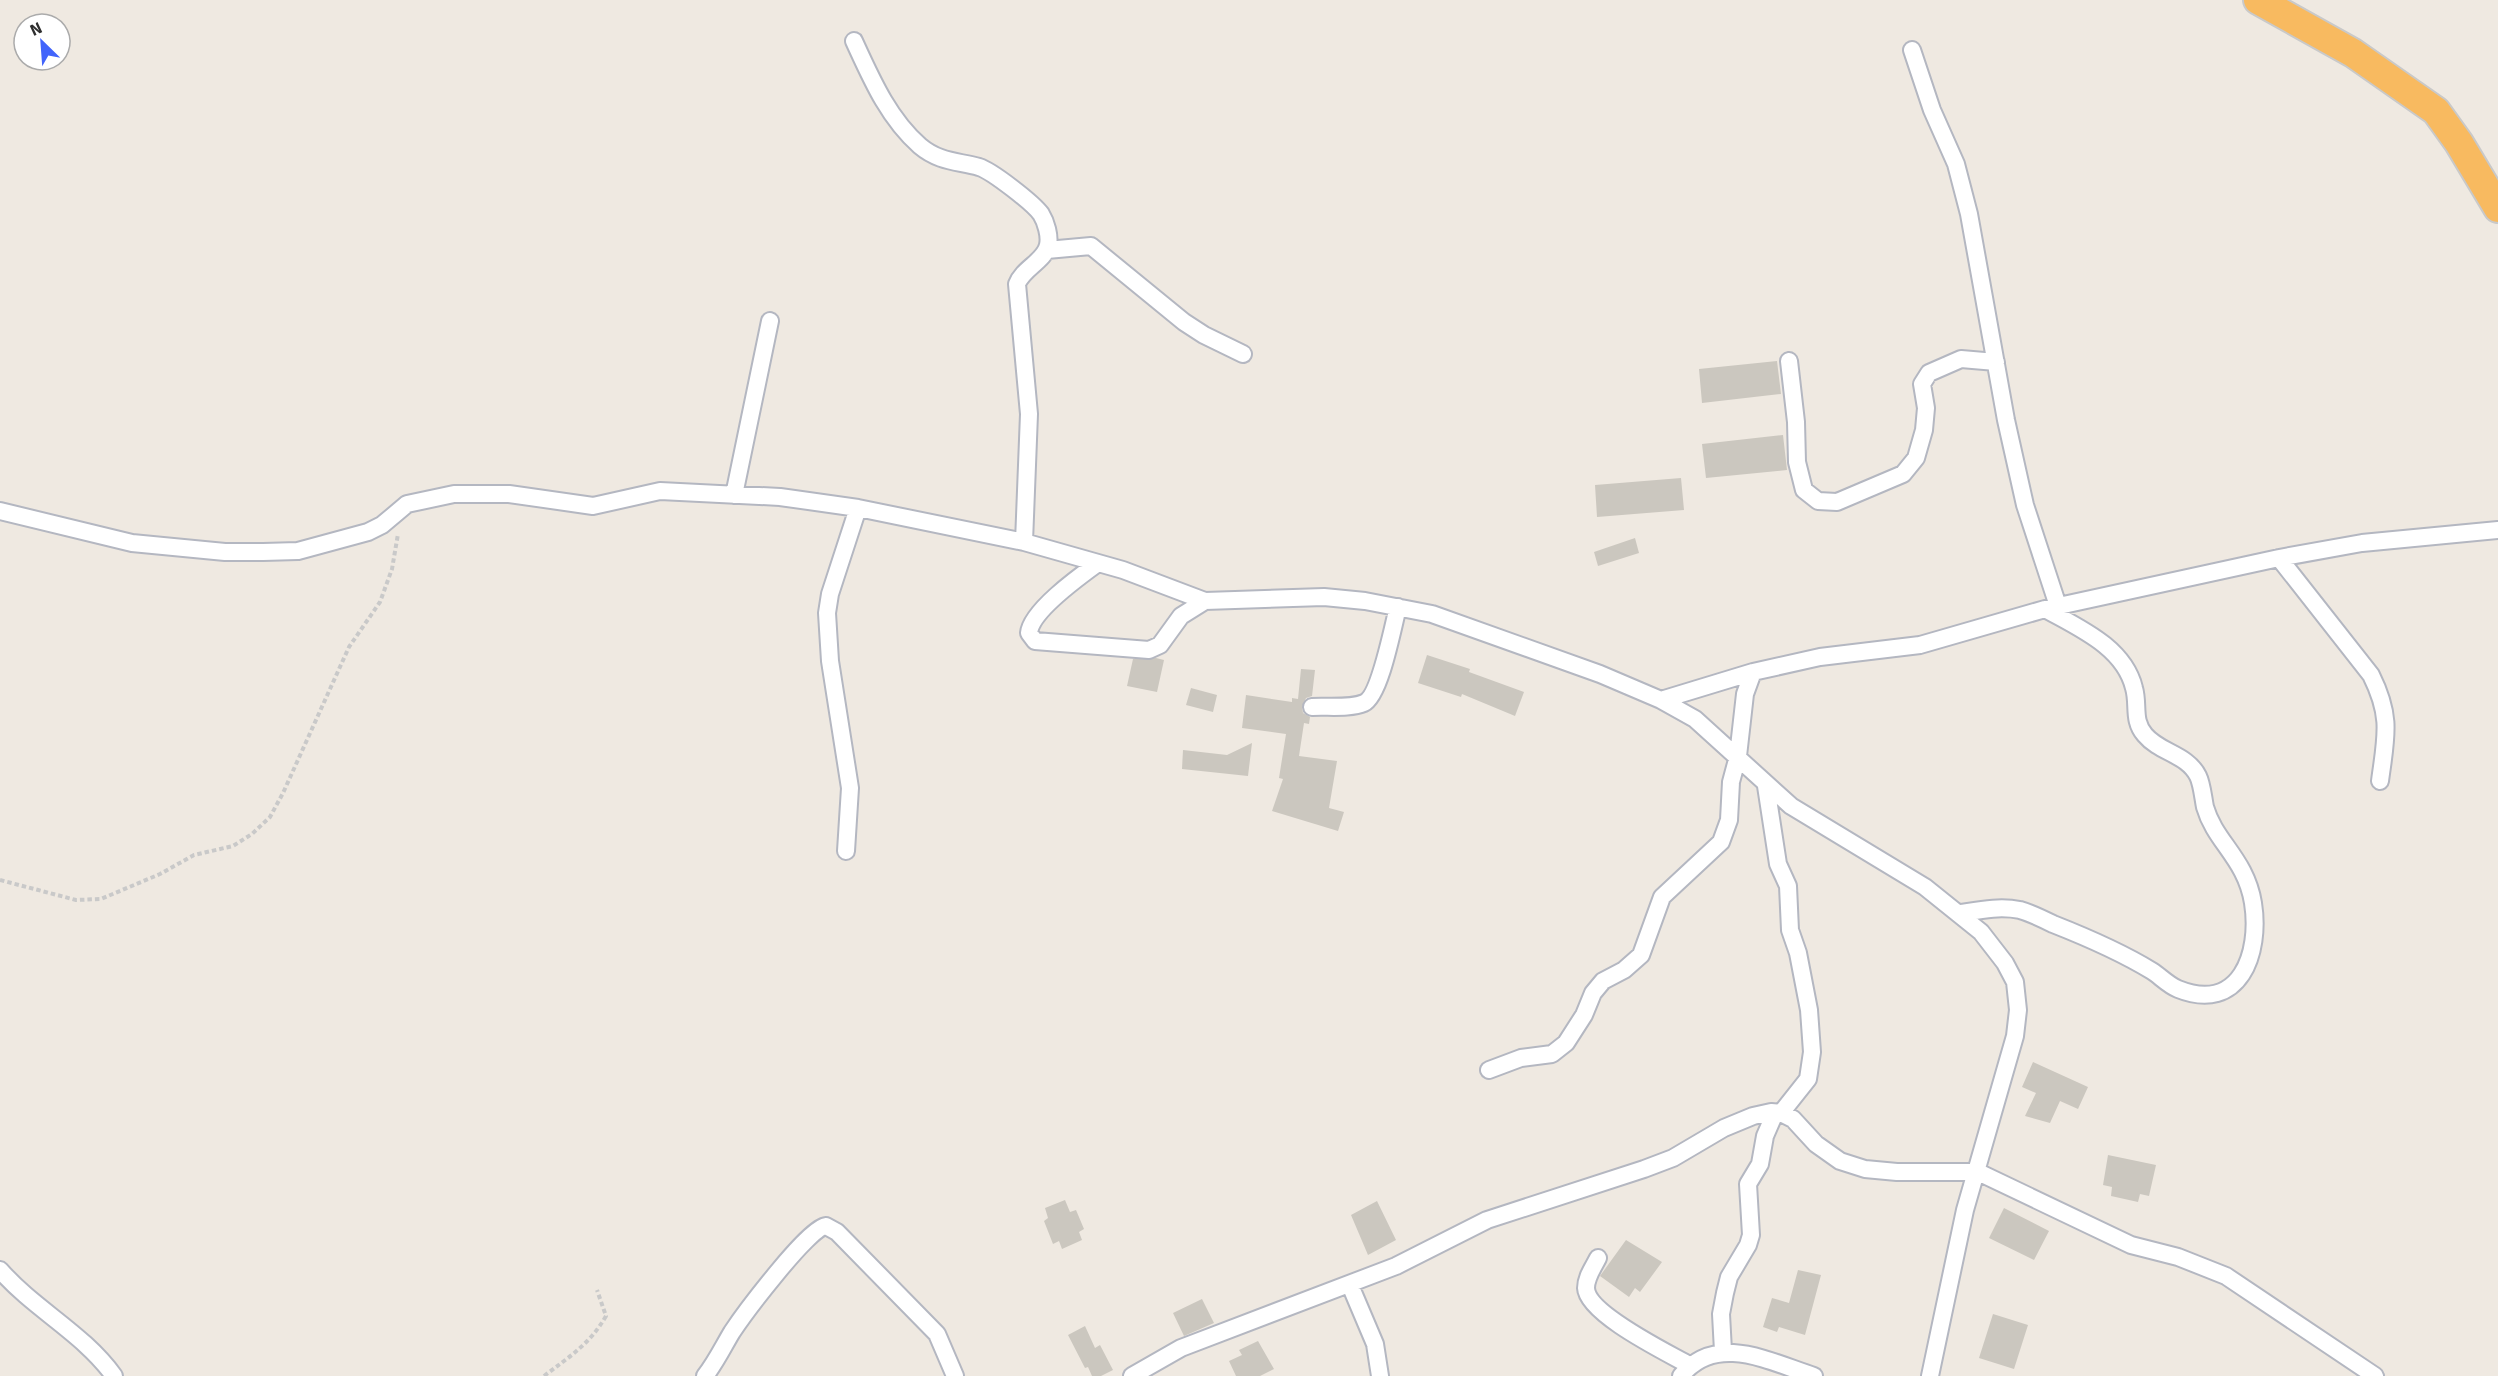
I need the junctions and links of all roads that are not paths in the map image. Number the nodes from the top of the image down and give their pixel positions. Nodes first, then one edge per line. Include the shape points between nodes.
1 (2258, 0) edge
2 (855, 41) dead end
3 (1912, 50) dead end
4 (2498, 208) edge
5 (1047, 250) junction
6 (770, 321) dead end
7 (1243, 354) dead end
8 (1788, 361) dead end
9 (1996, 362) junction
10 (734, 495) junction
11 (858, 508) junction
12 (0, 511) edge
13 (2498, 530) edge
14 (1024, 542) junction
15 (2279, 558) junction
16 (1098, 563) junction
17 (1205, 601) junction
18 (1398, 607) junction
19 (2052, 607) junction
20 (1753, 672) junction
21 (1661, 700) junction
22 (1312, 707) dead end
23 (1738, 756) junction
24 (2380, 781) dead end
25 (1766, 786) junction
26 (846, 851) dead end
27 (1961, 913) junction
28 (1489, 1070) dead end
29 (1778, 1113) junction
30 (1978, 1172) junction
31 (1598, 1258) dead end
32 (0, 1270) edge
33 (1350, 1285) junction
34 (1723, 1352) junction
35 (1685, 1371) edge
36 (114, 1376) edge
37 (705, 1376) edge
38 (955, 1376) edge
39 (1132, 1376) edge
40 (1380, 1376) edge
41 (1814, 1376) edge
42 (1930, 1376) edge
43 (2375, 1376) edge

1 - 4 highway via 2354,53 2436,111
2 - 5 street via 877,90 910,137 956,164 980,167 1028,201 1041,214 1047,228
3 - 9 street via 1956,164
5 - 7 street via 1091,246 1184,322
5 - 14 street via 1017,284 1029,414
6 - 10 street
8 - 9 street via 1797,462 1804,490 1818,501 1837,502 1903,474 1916,458 1926,408 1922,384 1929,373 1961,359
9 - 19 street via 2025,505
10 - 11 street
10 - 12 street via 660,491 593,506 509,494 454,494 407,504 368,532 298,551 263,552 132,543
11 - 14 street
11 - 26 street via 827,613 830,661 850,788
13 - 15 street via 2362,543
14 - 16 street
15 - 19 street
15 - 24 street via 2371,675 2382,696 2388,718
16 - 17 street
16 - 17 street via 1064,587 1032,623 1029,633 1035,641 1149,650 1160,645 1181,616
17 - 18 street via 1324,597
18 - 21 street via 1469,625
18 - 22 street via 1370,699 1363,704
19 - 20 street via 1920,645 1820,657
19 - 27 street via 2110,649 2133,680 2136,721 2144,734 2188,762 2199,777 2207,813 2246,874 2253,903 2254,929 2246,972 2239,981 2212,994 2190,992 2176,988 2122,955 2021,910
20 - 21 street
20 - 23 street via 1745,694
21 - 23 street via 1695,719
23 - 25 street
23 - 28 street via 1731,782 1729,820 1721,842 1662,897 1641,954 1624,970 1603,981 1566,1043 1552,1054 1521,1058
25 - 27 street via 1791,806 1925,886
25 - 29 street via 1778,864 1788,886 1790,930 1809,1010 1812,1052 1808,1079
27 - 30 street via 2005,963 2015,982 2018,1010
29 - 30 street via 1793,1119 1816,1144 1840,1161 1865,1169
29 - 33 street via 1753,1116 1644,1169 1487,1220
29 - 34 street via 1765,1136 1760,1164 1748,1184 1751,1234 1725,1293 1721,1314
30 - 42 street via 1965,1210
30 - 43 street via 2131,1245 2178,1257 2226,1276
31 - 35 street via 1588,1275 1586,1290 1590,1299 1602,1312
32 - 36 street via 18,1291 88,1346
33 - 39 street via 1181,1348
33 - 40 street via 1375,1344
34 - 35 street
34 - 41 street via 1753,1356
37 - 38 street via 767,1286 809,1234 826,1226 837,1232 932,1328

